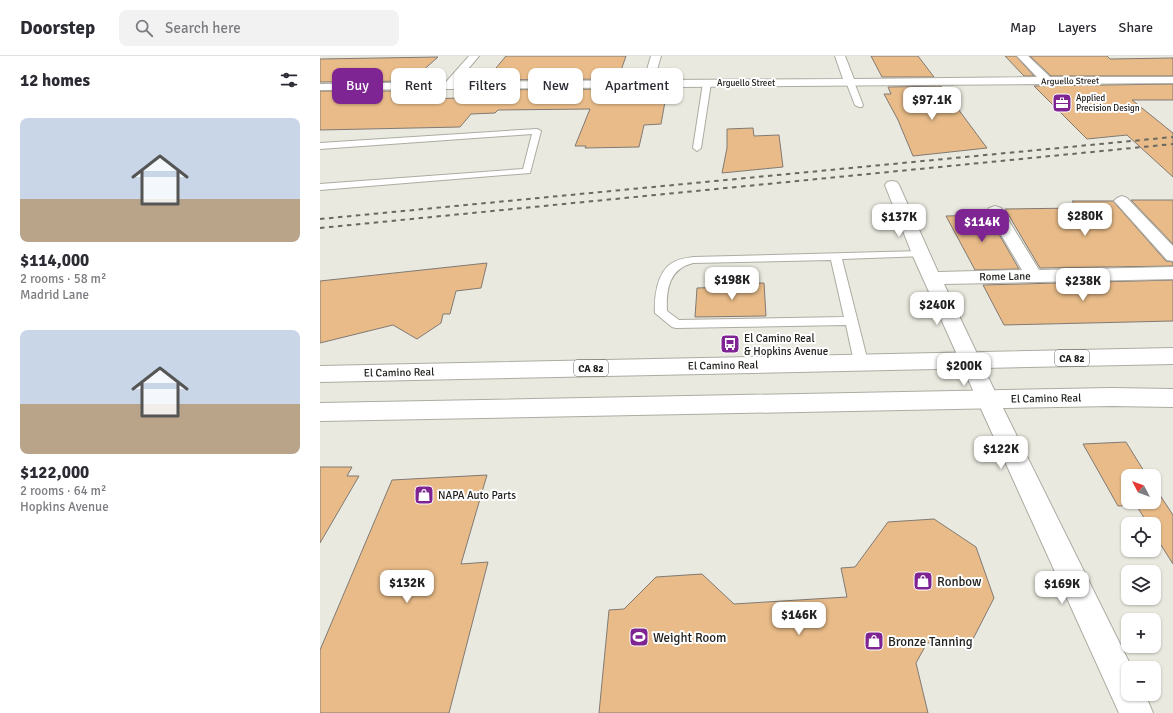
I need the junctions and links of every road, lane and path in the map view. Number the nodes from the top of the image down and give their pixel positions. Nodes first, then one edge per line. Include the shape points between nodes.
1 (474, 56) edge
2 (656, 56) edge
3 (840, 56) edge
4 (1022, 56) edge
5 (652, 68) edge
6 (1173, 80) edge
7 (850, 82) junction
8 (1048, 82) junction
9 (683, 83) edge
10 (707, 83) junction
11 (591, 84) edge
12 (449, 85) junction
13 (320, 87) edge
14 (859, 105) dead end
15 (320, 146) edge
16 (697, 148) dead end
17 (892, 185) dead end
18 (320, 187) edge
19 (1122, 201) dead end
20 (995, 211) dead end
21 (921, 254) junction
22 (836, 256) junction
23 (1173, 256) edge
24 (1173, 273) edge
25 (1034, 276) junction
26 (932, 278) junction
27 (851, 321) junction
28 (1173, 356) edge
29 (970, 360) junction
30 (861, 362) junction
31 (320, 374) edge
32 (1173, 398) edge
33 (988, 400) junction
34 (320, 412) edge
35 (1136, 713) edge

1 - 12 street
2 - 5 street
3 - 7 street
4 - 8 street
6 - 8 street, Arguello Street
7 - 8 street, Arguello Street
7 - 10 street, Arguello Street
7 - 14 lane
9 - 10 street, Arguello Street
10 - 16 lane
11 - 12 street, Arguello Street
12 - 13 street, Arguello Street
15 - 18 lane via 537,131 527,171
17 - 21 street
19 - 23 street
20 - 25 street
21 - 22 lane
21 - 26 street
22 - 27 lane
22 - 27 lane via 693,260 680,263 666,274 660,304 662,313 676,324
24 - 25 street, Rome Lane
25 - 26 street, Rome Lane
26 - 29 street
27 - 30 lane
28 - 29 street, El Camino Real / CA 82
29 - 30 street, El Camino Real / CA 82
29 - 33 street
30 - 31 street, El Camino Real / CA 82
32 - 33 street, El Camino Real
33 - 34 street, El Camino Real
33 - 35 street

